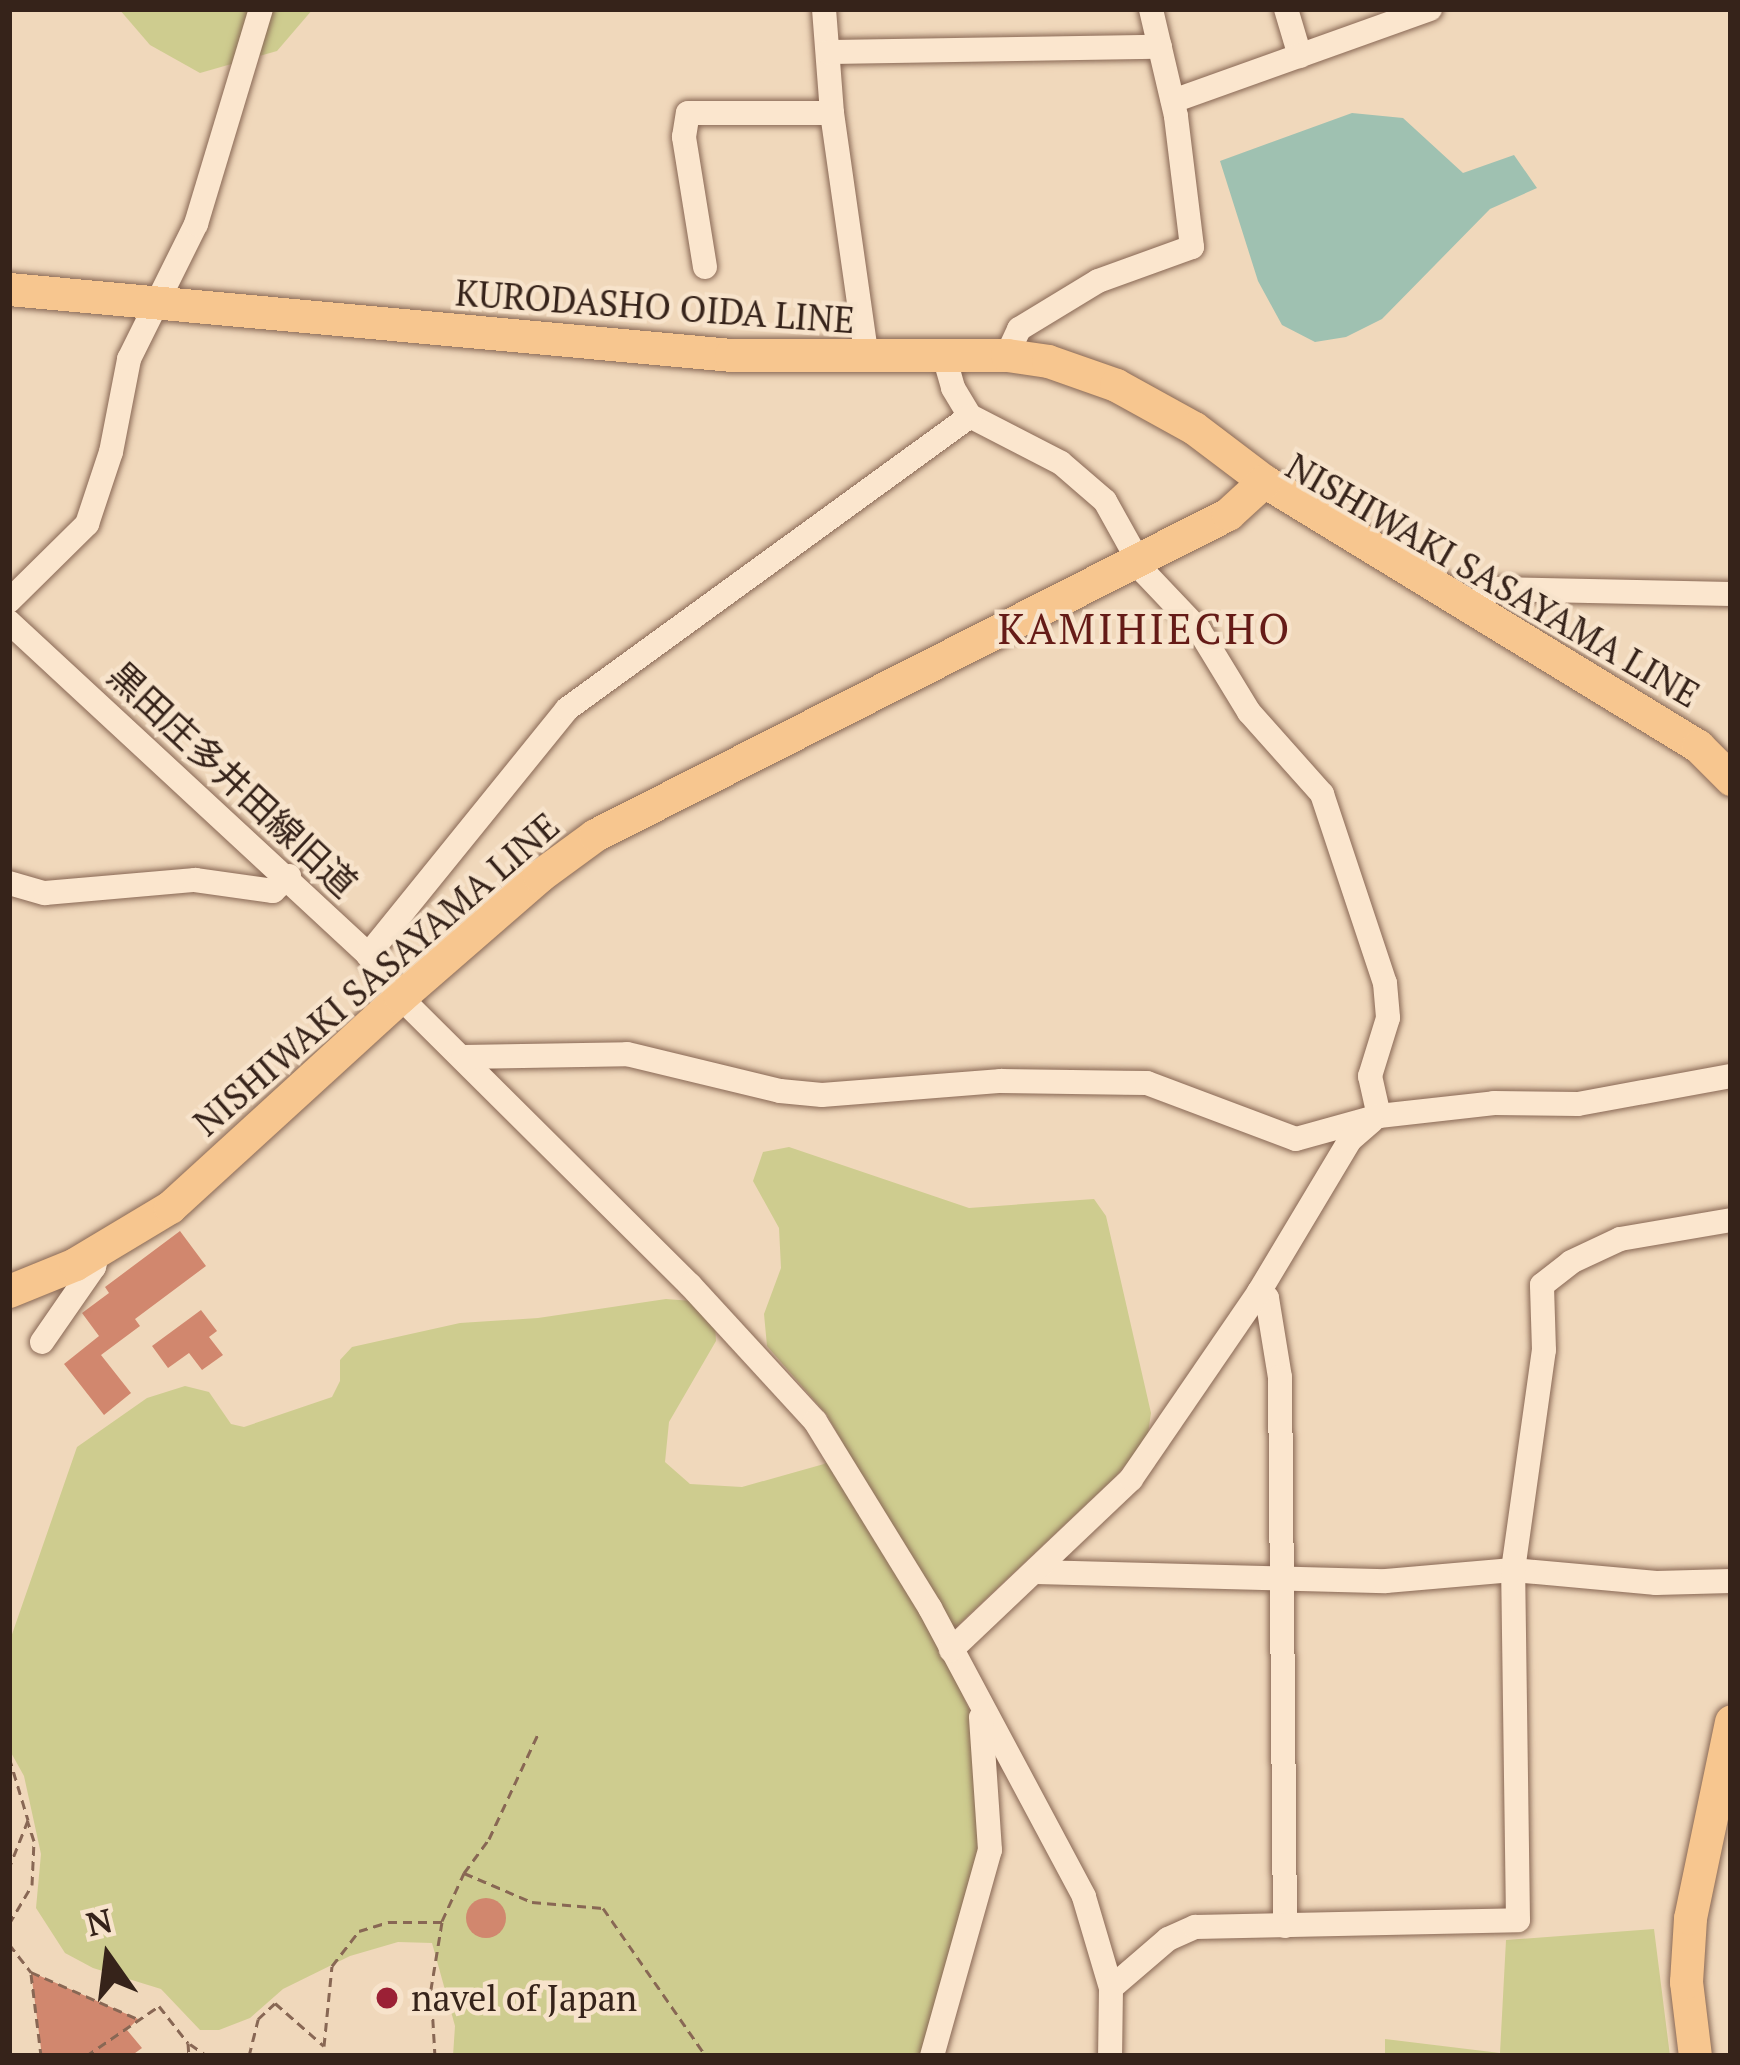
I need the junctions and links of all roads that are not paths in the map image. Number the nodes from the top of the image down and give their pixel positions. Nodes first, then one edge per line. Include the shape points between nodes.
1 (261, 9) edge
2 (824, 9) edge
3 (1151, 9) edge
4 (1286, 9) edge
5 (1430, 9) edge
6 (1160, 47) junction
7 (828, 52) junction
8 (1300, 56) junction
9 (1172, 101) junction
10 (832, 112) junction
11 (705, 267) dead end
12 (9, 289) edge
13 (152, 304) junction
14 (1007, 355) junction
15 (944, 356) junction
16 (866, 358) junction
17 (970, 416) junction
18 (1264, 482) junction
19 (1136, 560) junction
20 (1731, 594) edge
21 (9, 601) edge
22 (1466, 607) junction
23 (9, 622) edge
24 (1731, 779) edge
25 (289, 877) junction
26 (9, 883) edge
27 (368, 955) junction
28 (400, 997) junction
29 (463, 1058) junction
30 (1731, 1076) edge
31 (1379, 1116) junction
32 (1731, 1220) edge
33 (98, 1251) junction
34 (9, 1291) edge
35 (1259, 1292) junction
36 (42, 1342) dead end
37 (1513, 1570) junction
38 (1036, 1572) junction
39 (1281, 1576) junction
40 (1731, 1581) edge
41 (952, 1649) junction
42 (981, 1709) junction
43 (1731, 1721) edge
44 (1285, 1926) junction
45 (1111, 1988) junction
46 (932, 2056) edge
47 (1110, 2056) edge
48 (1695, 2056) edge

1 - 13 street via 196,224
2 - 7 street
3 - 6 street
4 - 8 street
5 - 8 street
6 - 7 street
6 - 9 street
7 - 10 street
8 - 9 street
9 - 14 street via 1192,247 1098,281 1018,329
10 - 11 street via 688,113 684,137
10 - 16 street
12 - 13 main road, KURODASHO OIDA LINE
13 - 16 main road, KURODASHO OIDA LINE via 545,342
13 - 21 street via 129,359 87,524
14 - 15 main road, KURODASHO OIDA LINE
14 - 18 main road, KURODASHO OIDA LINE via 1116,386 1194,428
15 - 16 main road, KURODASHO OIDA LINE
15 - 17 street
17 - 19 street via 1061,464 1105,501
17 - 27 street via 568,710
18 - 19 main road, NISHIWAKI SASAYAMA LINE via 1228,514
18 - 22 main road, NISHIWAKI SASAYAMA LINE
19 - 28 main road, NISHIWAKI SASAYAMA LINE via 595,836
19 - 31 street via 1199,630 1249,712 1322,794 1385,983 1388,1018 1370,1076
20 - 22 street via 1495,589
22 - 24 main road, NISHIWAKI SASAYAMA LINE via 1698,746
23 - 25 street, 黒田庄多井田線旧道
25 - 26 street via 273,891 195,880 45,893
25 - 27 street, 黒田庄多井田線旧道
27 - 28 street, 黒田庄多井田線旧道
28 - 29 street, 黒田庄多井田線旧道
28 - 33 main road, NISHIWAKI SASAYAMA LINE via 170,1207
29 - 31 street via 627,1054 822,1095 1001,1081 1147,1083 1296,1139
29 - 41 street, 黒田庄多井田線旧道 via 804,1408
30 - 31 street via 1578,1104 1494,1103
31 - 35 street via 1350,1140
32 - 37 street via 1620,1239 1542,1285 1544,1350
33 - 34 main road, NISHIWAKI SASAYAMA LINE
33 - 36 street
35 - 38 street via 1131,1479
35 - 39 street via 1267,1298 1280,1377
37 - 39 street via 1386,1581
37 - 40 street
37 - 44 street via 1518,1920
38 - 39 street
38 - 41 street
39 - 44 street
41 - 42 street, 黒田庄多井田線旧道
42 - 45 street, 黒田庄多井田線旧道 via 1084,1897
42 - 46 street via 990,1850
43 - 48 main road via 1690,1918 1686,1982
44 - 45 street via 1195,1927 1168,1939
45 - 47 street, 黒田庄多井田線旧道

